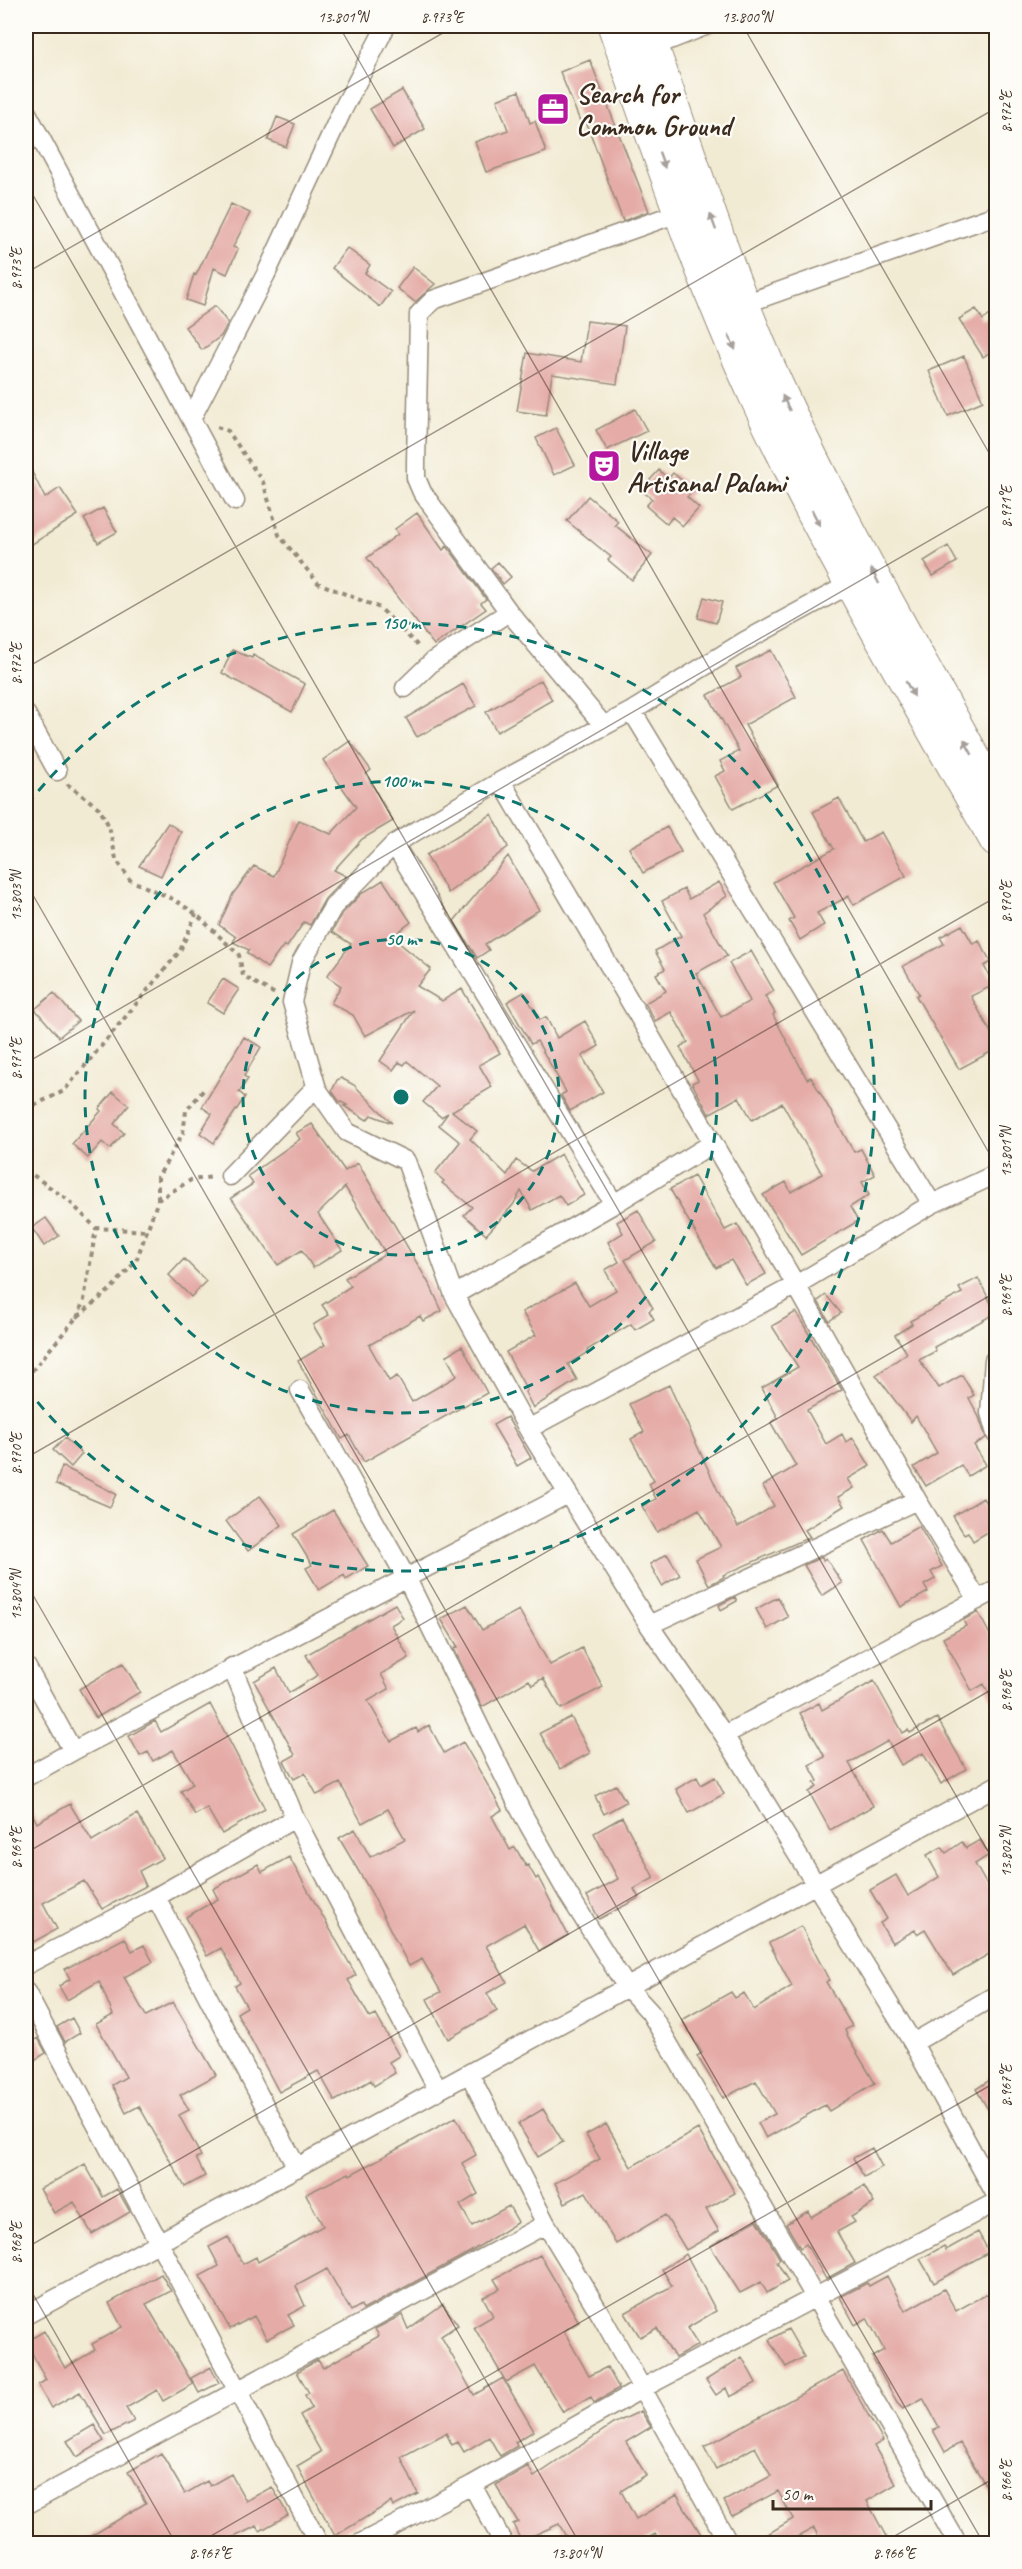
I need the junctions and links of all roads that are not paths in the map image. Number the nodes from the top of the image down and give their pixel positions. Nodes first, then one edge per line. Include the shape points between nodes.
1 (386, 26) edge
2 (614, 26) edge
3 (705, 26) edge
4 (641, 43) edge
5 (26, 111) edge
6 (681, 212) junction
7 (996, 215) edge
8 (744, 304) junction
9 (191, 419) junction
10 (234, 501) dead end
11 (850, 584) junction
12 (509, 612) junction
13 (405, 688) dead end
14 (632, 711) junction
15 (26, 714) edge
16 (604, 726) junction
17 (57, 771) road end
18 (501, 781) junction
19 (996, 799) edge
20 (996, 840) edge
21 (394, 844) junction
22 (316, 1087) junction
23 (713, 1143) junction
24 (996, 1174) edge
25 (230, 1176) road end
26 (614, 1204) junction
27 (932, 1204) junction
28 (796, 1285) junction
29 (454, 1295) junction
30 (994, 1360) dead end
31 (300, 1390) dead end
32 (528, 1429) junction
33 (996, 1434) edge
34 (566, 1495) junction
35 (917, 1500) junction
36 (407, 1579) junction
37 (996, 1590) edge
38 (978, 1600) junction
39 (648, 1625) junction
40 (26, 1666) edge
41 (232, 1667) junction
42 (724, 1735) junction
43 (73, 1751) junction
44 (26, 1777) edge
45 (996, 1787) edge
46 (295, 1818) junction
47 (814, 1884) junction
48 (156, 1897) junction
49 (26, 1965) edge
50 (626, 1986) junction
51 (26, 1992) edge
52 (996, 1995) edge
53 (913, 2043) junction
54 (470, 2075) junction
55 (438, 2091) junction
56 (297, 2168) junction
57 (996, 2195) edge
58 (996, 2202) edge
59 (546, 2224) junction
60 (159, 2244) junction
61 (816, 2297) junction
62 (26, 2315) edge
63 (643, 2388) junction
64 (239, 2392) junction
65 (472, 2484) junction
66 (26, 2505) edge
67 (319, 2544) edge
68 (358, 2544) edge
69 (504, 2544) edge
70 (729, 2544) edge
71 (958, 2544) edge

1 - 9 street
2 - 4 highway
3 - 4 street
4 -> 6 highway
8 -> 4 highway
5 - 9 street
6 -> 11 highway via 757,399
6 - 12 street via 433,300 419,314 416,478 432,508
7 - 8 street
19 -> 8 highway via 829,490 778,387
9 - 10 street
11 - 14 street via 745,641
11 -> 20 highway
12 - 13 street via 433,661
12 - 16 street
14 - 16 street
14 - 27 street
15 - 17 street
16 - 18 street
18 - 21 street
18 - 23 street
21 - 22 street via 333,907 301,963 292,1002
21 - 26 street
22 - 25 street
22 - 29 street via 347,1132 406,1161
23 - 26 street
23 - 28 street
24 - 27 street
26 - 29 street
27 - 28 street
28 - 32 street
28 - 35 street
29 - 32 street
30 - 33 street via 990,1413
31 - 36 street
32 - 34 street
34 - 36 street
34 - 39 street
35 - 38 street
35 - 39 street
36 - 41 street
36 - 50 street via 522,1813
37 - 38 street
38 - 42 street
39 - 42 street
40 - 43 street
41 - 43 street
41 - 46 street
42 - 47 street
43 - 44 street
45 - 47 street
46 - 48 street
46 - 55 street
47 - 50 street
47 - 53 street
48 - 49 street
48 - 56 street
50 - 54 street
50 - 61 street via 650,2012
51 - 60 street
52 - 53 street
53 - 57 street
54 - 55 street
54 - 59 street
55 - 56 street
56 - 60 street
58 - 61 street
59 - 63 street
59 - 64 street
60 - 62 street
60 - 64 street
61 - 63 street
61 - 71 street
63 - 65 street
63 - 70 street
64 - 66 street
64 - 67 street
65 - 68 street
65 - 69 street

